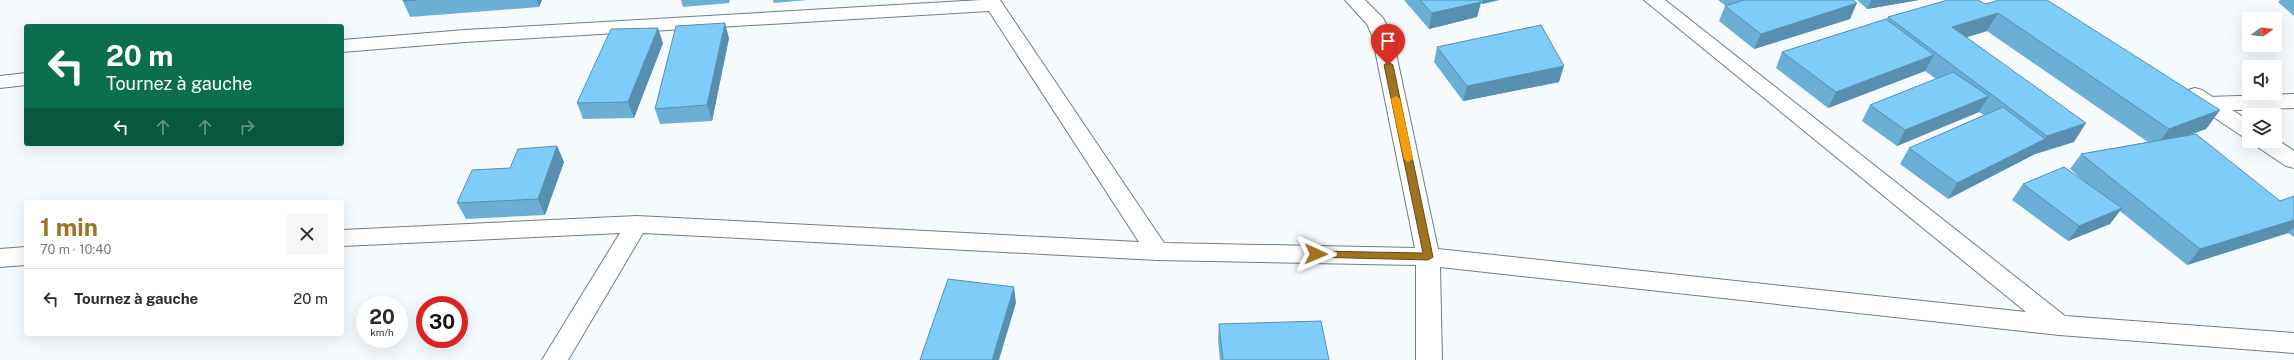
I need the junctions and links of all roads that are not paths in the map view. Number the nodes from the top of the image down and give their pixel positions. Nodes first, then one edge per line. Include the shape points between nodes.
1 (1354, 0) edge
2 (1653, 0) edge
3 (993, 2) edge
4 (344, 46) edge
5 (24, 79) edge
6 (0, 82) edge
7 (2176, 83) edge
8 (2294, 101) edge
9 (2209, 104) junction
10 (2242, 126) edge
11 (2274, 148) edge
12 (2294, 161) edge
13 (637, 224) junction
14 (344, 238) edge
15 (1157, 251) junction
16 (24, 256) edge
17 (1428, 257) junction
18 (0, 258) edge
19 (2059, 325) junction
20 (2294, 343) edge
21 (554, 360) edge
22 (1429, 360) edge

1 - 17 street via 1376,22 1382,35
2 - 19 street
3 - 4 street
3 - 15 street
5 - 6 street
7 - 9 street
8 - 9 street
9 - 10 street
11 - 12 street
13 - 14 street
13 - 15 street
13 - 21 street
15 - 17 street
16 - 18 street
17 - 19 street
17 - 22 street
19 - 20 street

